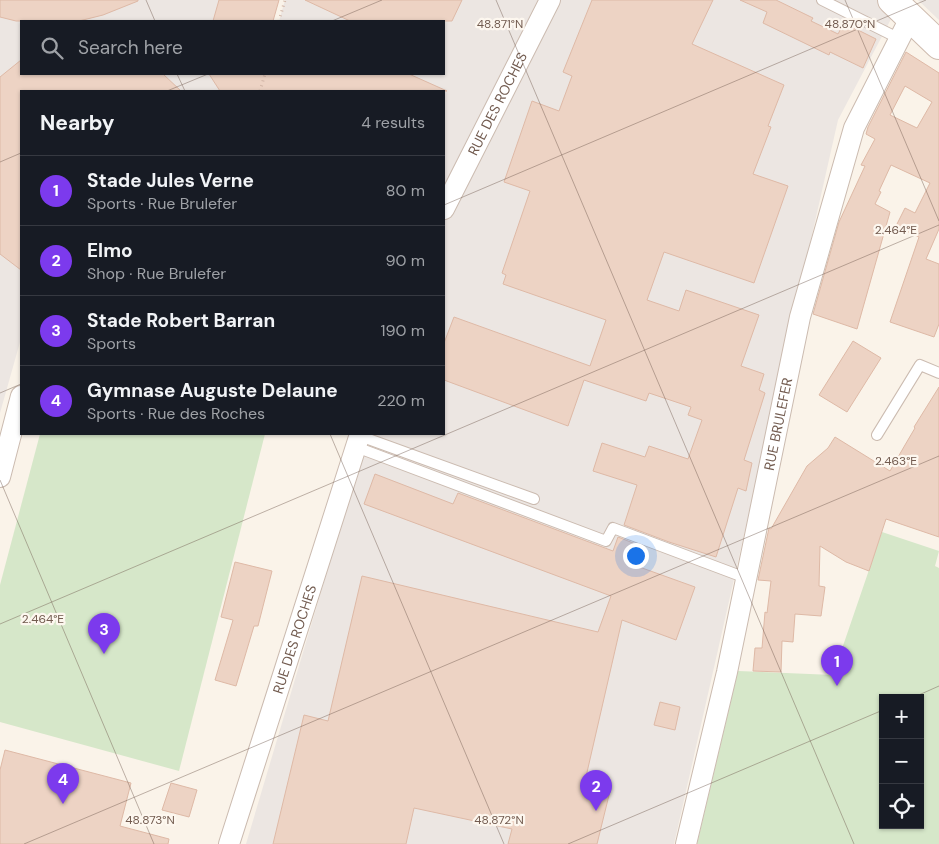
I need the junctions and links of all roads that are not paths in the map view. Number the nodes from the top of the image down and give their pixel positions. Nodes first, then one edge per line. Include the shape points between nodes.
1 (550, 0) edge
2 (822, 0) edge
3 (900, 19) edge
4 (939, 45) edge
5 (445, 208) edge
6 (939, 373) edge
7 (20, 400) edge
8 (878, 435) dead end
9 (359, 439) edge
10 (0, 477) edge
11 (534, 499) dead end
12 (746, 578) junction
13 (229, 844) edge
14 (686, 844) edge

1 - 5 street, RUE DES ROCHES
2 - 3 lane
3 - 4 main road
3 - 12 street, RUE BRULEFER via 854,128 800,317
6 - 8 lane via 920,365
7 - 10 street
9 - 11 lane
9 - 12 lane via 606,541 613,528
9 - 13 street, RUE DES ROCHES
12 - 14 street, RUE BRULEFER

